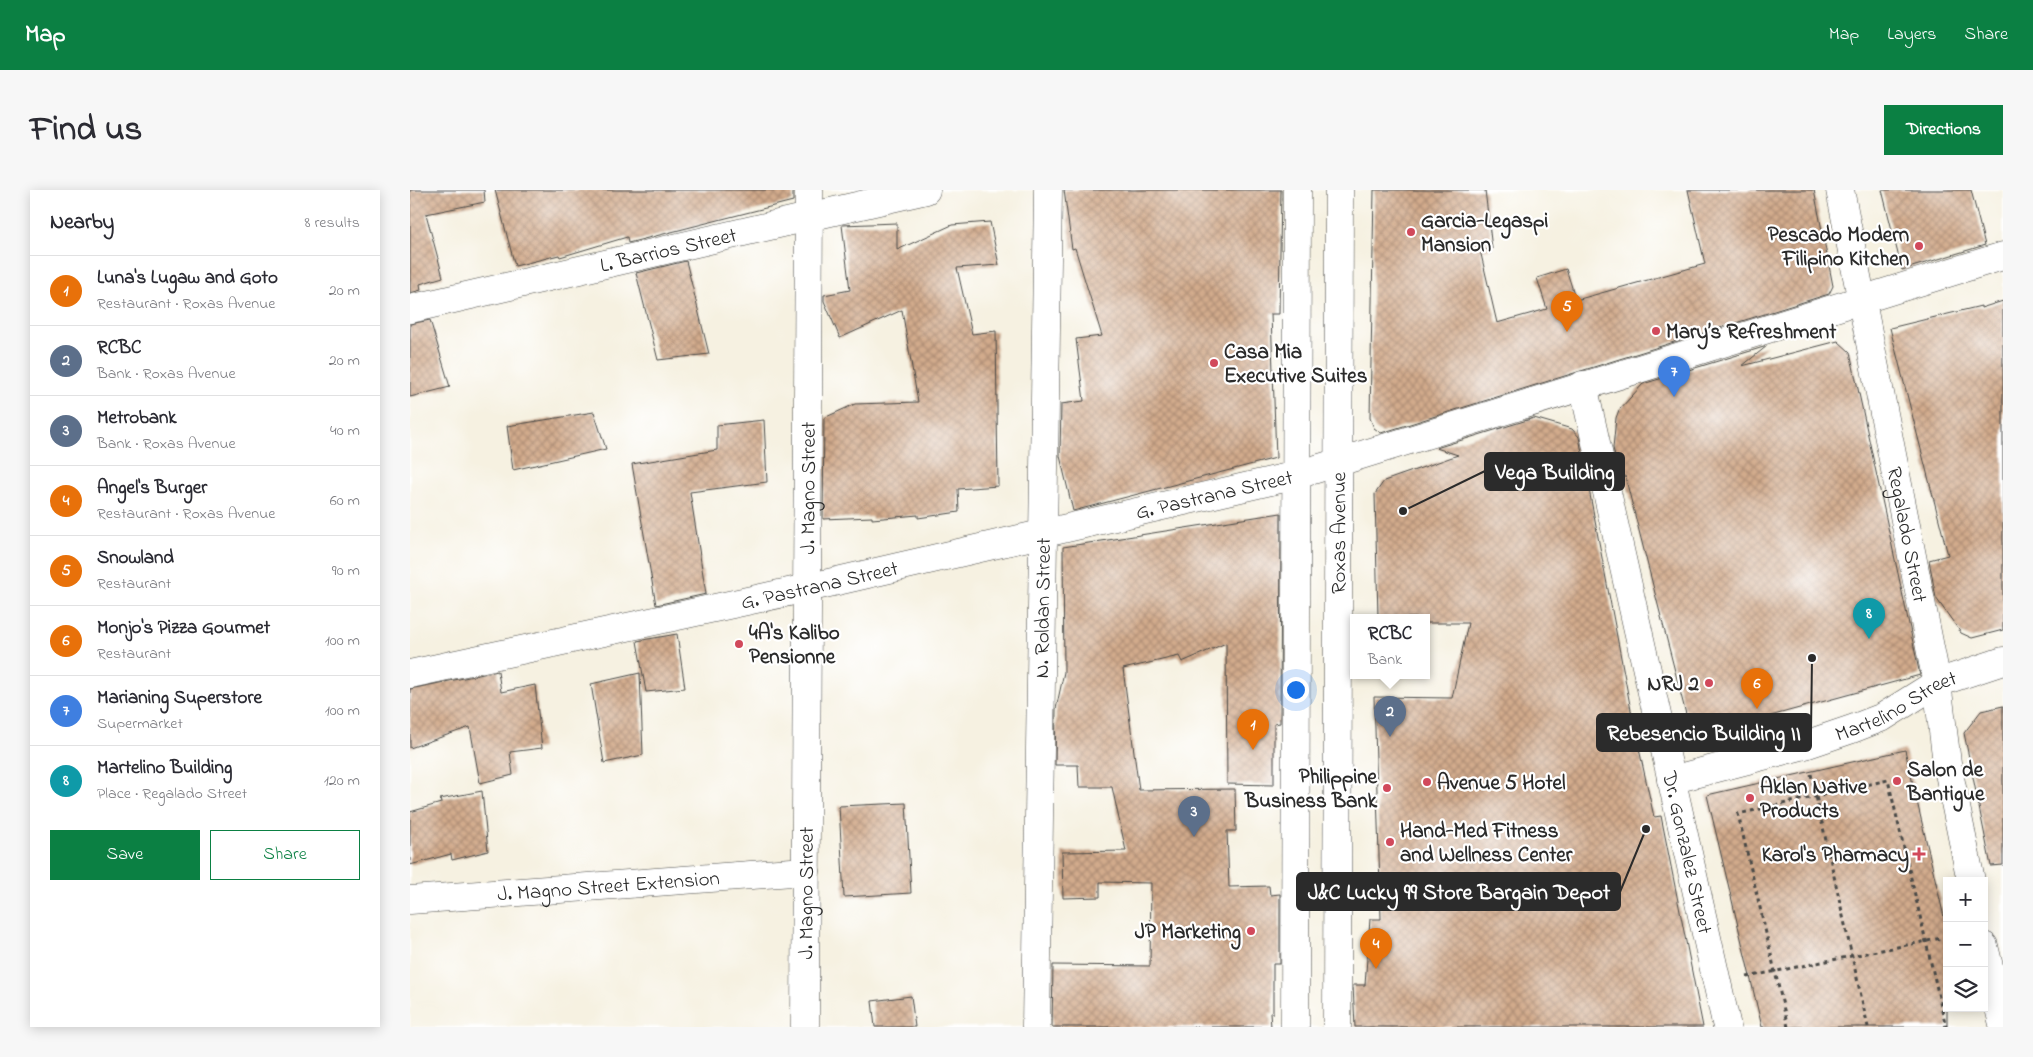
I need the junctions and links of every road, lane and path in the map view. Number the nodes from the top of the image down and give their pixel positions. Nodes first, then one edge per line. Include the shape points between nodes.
1 (809, 190) edge
2 (926, 190) edge
3 (1048, 190) edge
4 (1297, 190) edge
5 (1339, 190) edge
6 (1840, 190) edge
7 (809, 218) junction
8 (2003, 256) edge
9 (1861, 300) junction
10 (410, 310) edge
11 (1583, 385) junction
12 (1339, 461) junction
13 (1296, 475) junction
14 (1044, 532) junction
15 (807, 588) junction
16 (2003, 661) edge
17 (410, 674) edge
18 (1937, 683) junction
19 (1805, 745) junction
20 (1671, 780) junction
21 (1816, 796) junction
22 (806, 871) junction
23 (1969, 877) edge
24 (410, 900) edge
25 (1943, 938) edge
26 (1926, 942) junction
27 (1852, 956) junction
28 (1988, 962) edge
29 (1775, 971) junction
30 (1717, 982) junction
31 (2003, 1024) edge
32 (805, 1027) edge
33 (1036, 1027) edge
34 (1295, 1027) edge
35 (1337, 1027) edge
36 (1727, 1027) edge
37 (1788, 1027) edge
38 (1868, 1027) edge
39 (1946, 1027) edge

1 - 7 street, J. Magno Street
2 - 7 street, L. Barrios Street
3 - 14 street, N. Roldan Street
4 - 13 street, Roxas Avenue
5 - 12 street, Roxas Avenue
6 - 9 street, Regalado Street
7 - 10 street, L. Barrios Street
7 - 15 street, J. Magno Street
8 - 9 street, G. Pastrana Street
9 - 11 street, G. Pastrana Street
9 - 18 street, Regalado Street
11 - 12 street, G. Pastrana Street
11 - 20 street, Dr. Gonzalez Street
12 - 13 street, G. Pastrana Street
12 - 35 street, Roxas Avenue
13 - 14 street, G. Pastrana Street
13 - 34 street, Roxas Avenue
14 - 15 street, G. Pastrana Street
14 - 33 street, N. Roldan Street
15 - 17 street, G. Pastrana Street
15 - 22 street, J. Magno Street
16 - 18 street, Martelino Street
18 - 19 street, Martelino Street via 1883,717
18 - 23 street, Regalado Street via 1947,763
19 - 20 street, Martelino Street
19 - 21 path
20 - 30 street, Dr. Gonzalez Street
21 - 26 path via 1888,780
21 - 27 path
21 - 29 path via 1738,814
22 - 24 street, J. Magno Street Extension
22 - 32 street, J. Magno Street
25 - 26 path
26 - 27 path
26 - 39 path
27 - 29 path
27 - 38 path
28 - 31 street
29 - 30 path
29 - 37 path
30 - 36 street, Dr. Gonzalez Street

